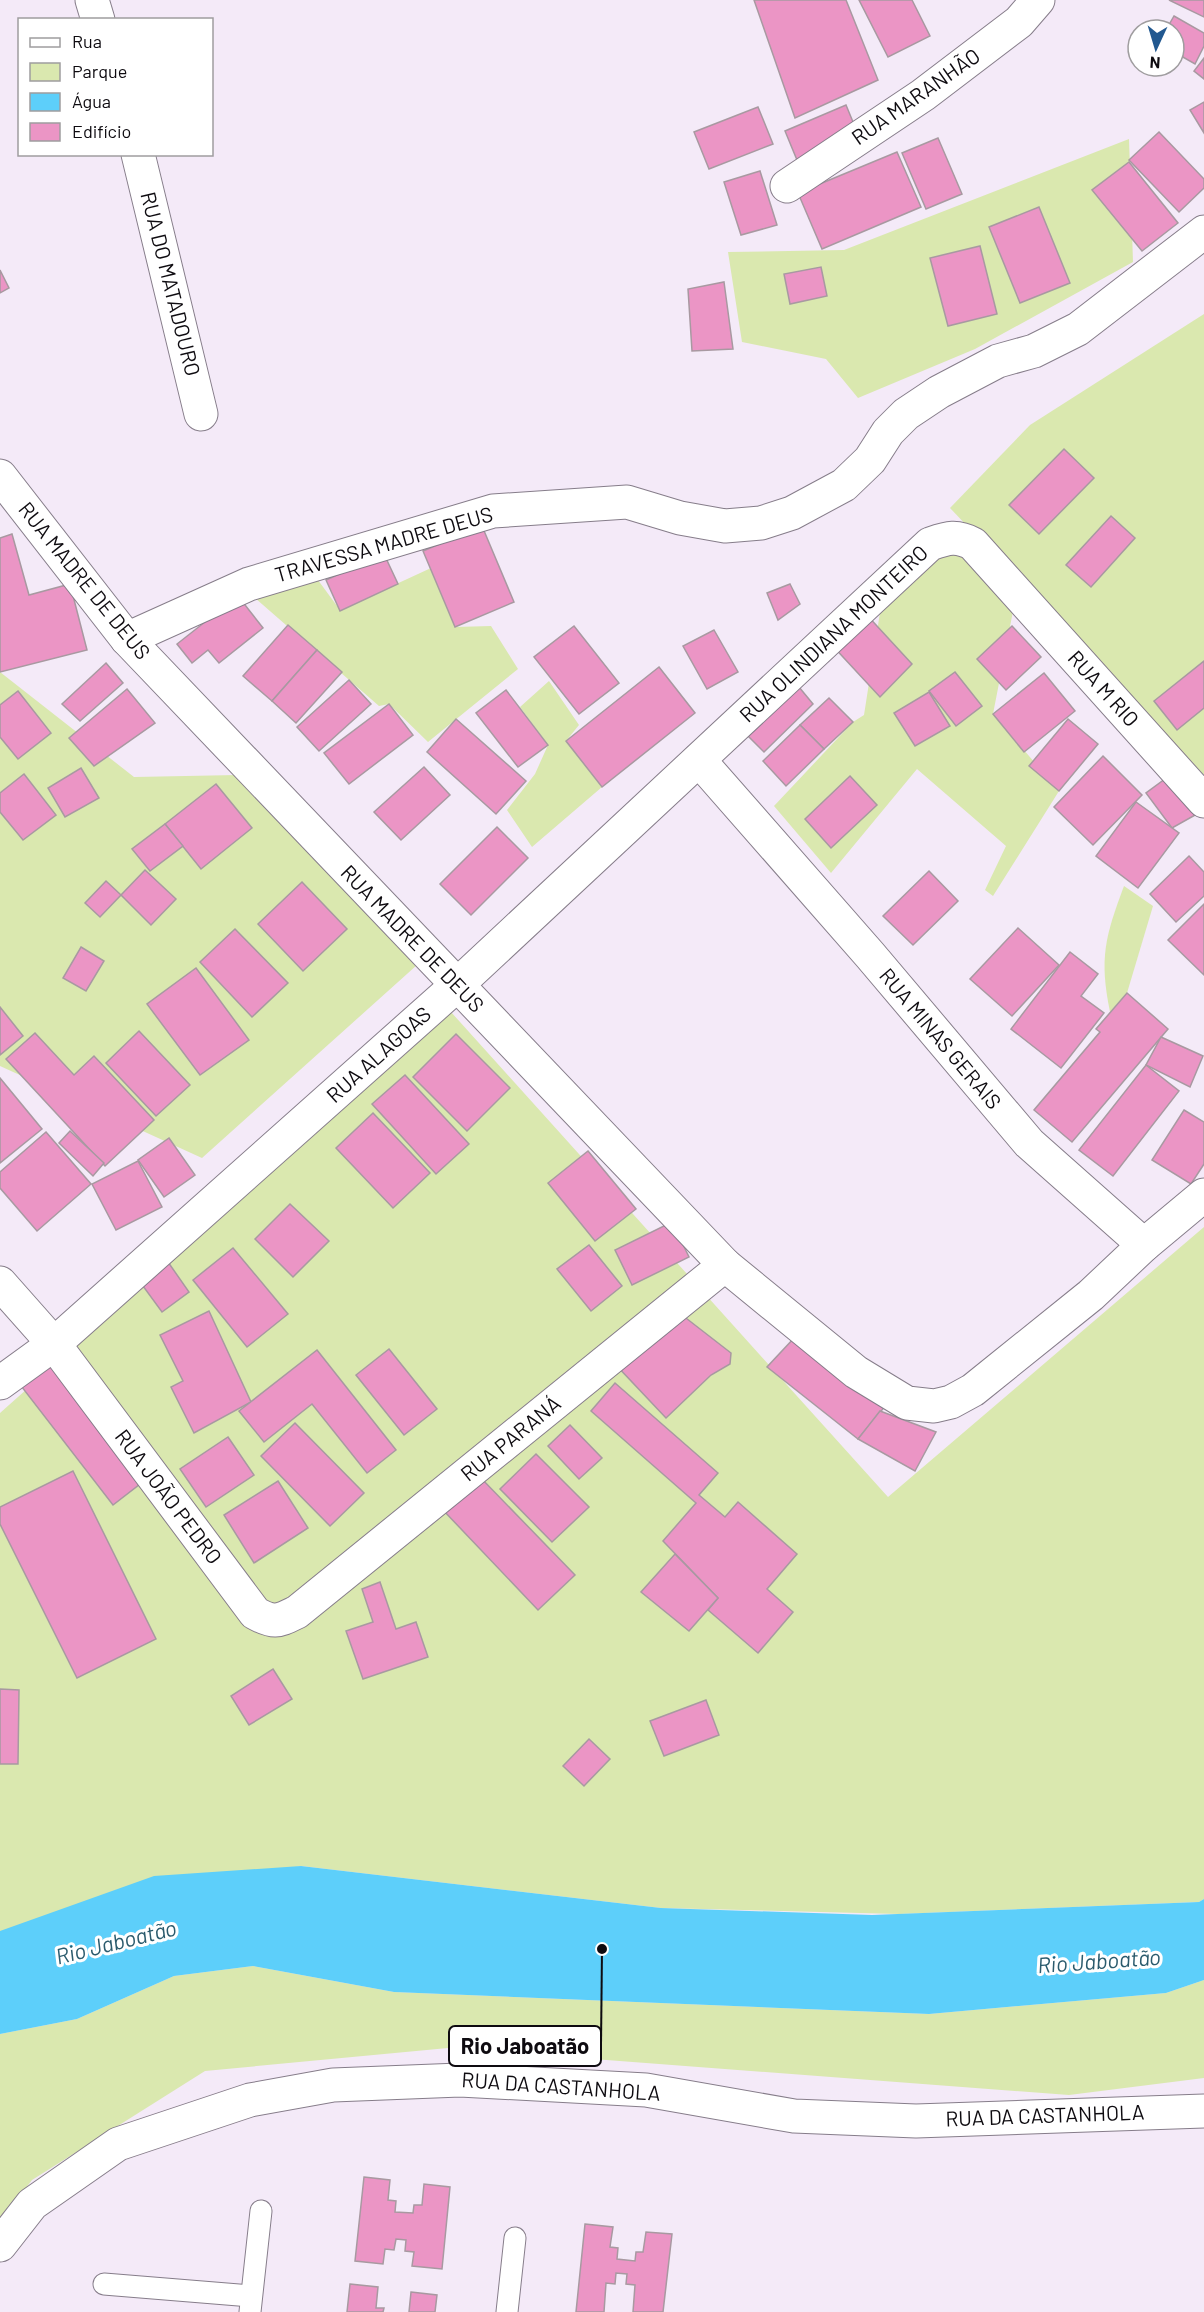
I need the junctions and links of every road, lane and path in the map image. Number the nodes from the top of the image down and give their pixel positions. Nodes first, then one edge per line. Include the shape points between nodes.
1 (92, 0) edge
2 (1038, 0) edge
3 (97, 18) edge
4 (138, 156) edge
5 (787, 186) dead end
6 (1204, 232) edge
7 (201, 414) dead end
8 (0, 476) edge
9 (1002, 576) joint
10 (126, 639) junction
11 (699, 759) junction
12 (1204, 801) edge
13 (456, 986) junction
14 (1204, 1195) edge
15 (1144, 1245) junction
16 (725, 1266) junction
17 (0, 1283) edge
18 (54, 1344) junction
19 (0, 1383) edge
20 (297, 1611) joint
21 (1204, 2111) edge
22 (261, 2211) dead end
23 (515, 2238) dead end
24 (0, 2245) edge
25 (104, 2284) dead end
26 (250, 2304) edge
27 (507, 2312) edge

1 - 3 street
2 - 5 street, RUA MARANHÃO via 1019,22 923,95
4 - 7 street, RUA DO MATADOURO
6 - 10 street, TRAVESSA MADRE DEUS via 1078,329 1034,351 998,361 906,414 888,432 870,460 844,485 792,513 734,526 680,518 627,502 493,511 249,584
8 - 10 street, RUA MADRE DE DEUS
9 - 11 street, RUA OLINDIANA MONTEIRO via 973,544 960,538 948,537 930,544
9 - 12 street, RUA M RIO
10 - 13 street, RUA MADRE DE DEUS
11 - 13 street, RUA ALAGOAS
11 - 15 street, RUA MINAS GERAIS via 1029,1143
13 - 16 street, RUA MADRE DE DEUS
13 - 18 street, RUA ALAGOAS
14 - 15 street
15 - 16 street, RUA MADRE DE DEUS via 1091,1295 973,1390 934,1406 907,1403 856,1372
16 - 20 street, RUA PARANÁ
17 - 18 street, RUA JOÃO PEDRO
18 - 19 street, RUA ALAGOAS
18 - 20 street, RUA JOÃO PEDRO via 255,1613 278,1621
21 - 24 street, RUA DA CASTANHOLA via 916,2121 794,2116 634,2089 460,2079 333,2085 250,2100 118,2144 32,2204
22 - 26 lane
23 - 27 lane
25 - 26 lane

